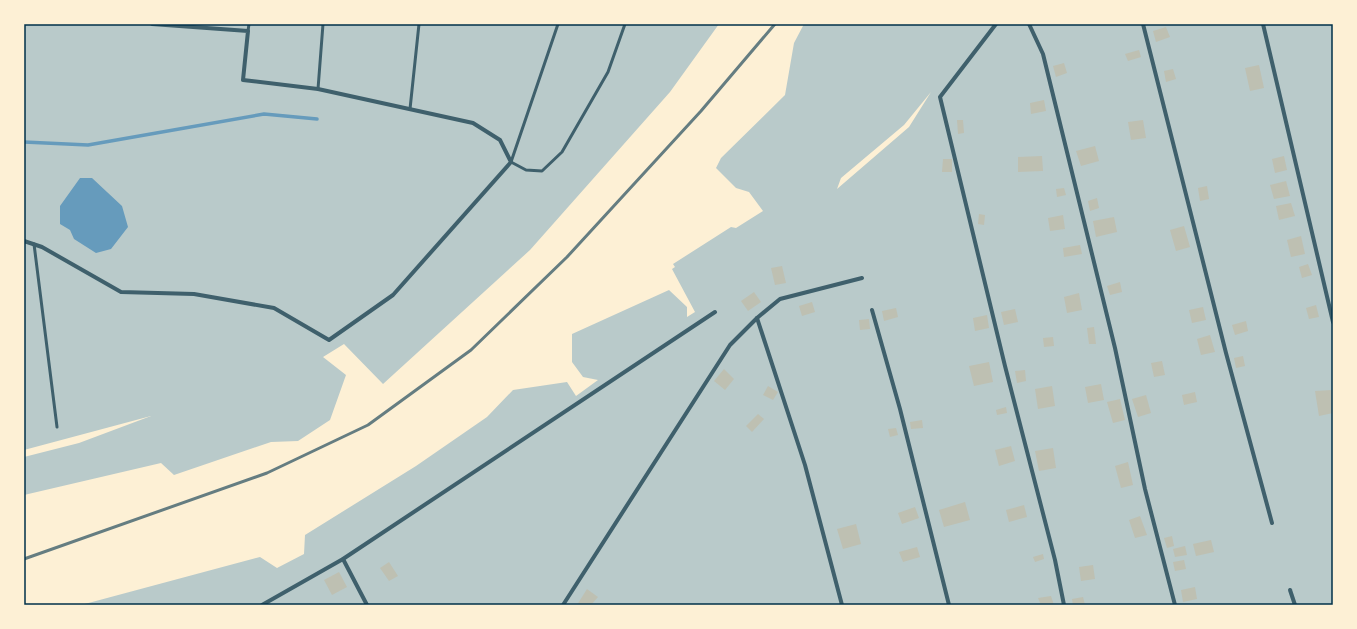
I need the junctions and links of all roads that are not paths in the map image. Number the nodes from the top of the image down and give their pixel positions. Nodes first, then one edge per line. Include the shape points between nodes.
1 (152, 24) edge
2 (249, 24) edge
3 (323, 24) edge
4 (418, 24) edge
5 (558, 24) edge
6 (626, 24) edge
7 (996, 24) edge
8 (1029, 24) edge
9 (1143, 24) edge
10 (1263, 24) edge
11 (248, 31) junction
12 (318, 88) junction
13 (410, 109) junction
14 (511, 162) junction
15 (24, 241) edge
16 (34, 244) junction
17 (862, 278) dead end
18 (872, 310) dead end
19 (715, 312) dead end
20 (757, 318) junction
21 (1333, 322) edge
22 (57, 427) dead end
23 (1272, 523) dead end
24 (343, 559) junction
25 (1290, 590) dead end
26 (262, 605) edge
27 (367, 605) edge
28 (563, 605) edge
29 (842, 605) edge
30 (949, 605) edge
31 (1064, 605) edge
32 (1175, 605) edge
33 (1295, 605) edge

1 - 11 street
2 - 11 lane
3 - 12 lane
4 - 13 lane
5 - 14 lane
6 - 14 lane via 608,72 562,152 542,171 526,170
7 - 31 street via 940,97
8 - 32 street via 1043,54 1116,348 1145,489
9 - 23 street
10 - 21 street
11 - 12 street via 244,80
12 - 13 street
13 - 14 street via 473,123 500,140
14 - 16 street via 393,295 328,340 274,308 194,294 121,292
15 - 16 street
16 - 22 lane
17 - 20 street via 780,299
18 - 30 street via 900,409
19 - 24 street
20 - 28 street via 730,345
20 - 29 street via 805,465
24 - 26 street
24 - 27 street
25 - 33 street

